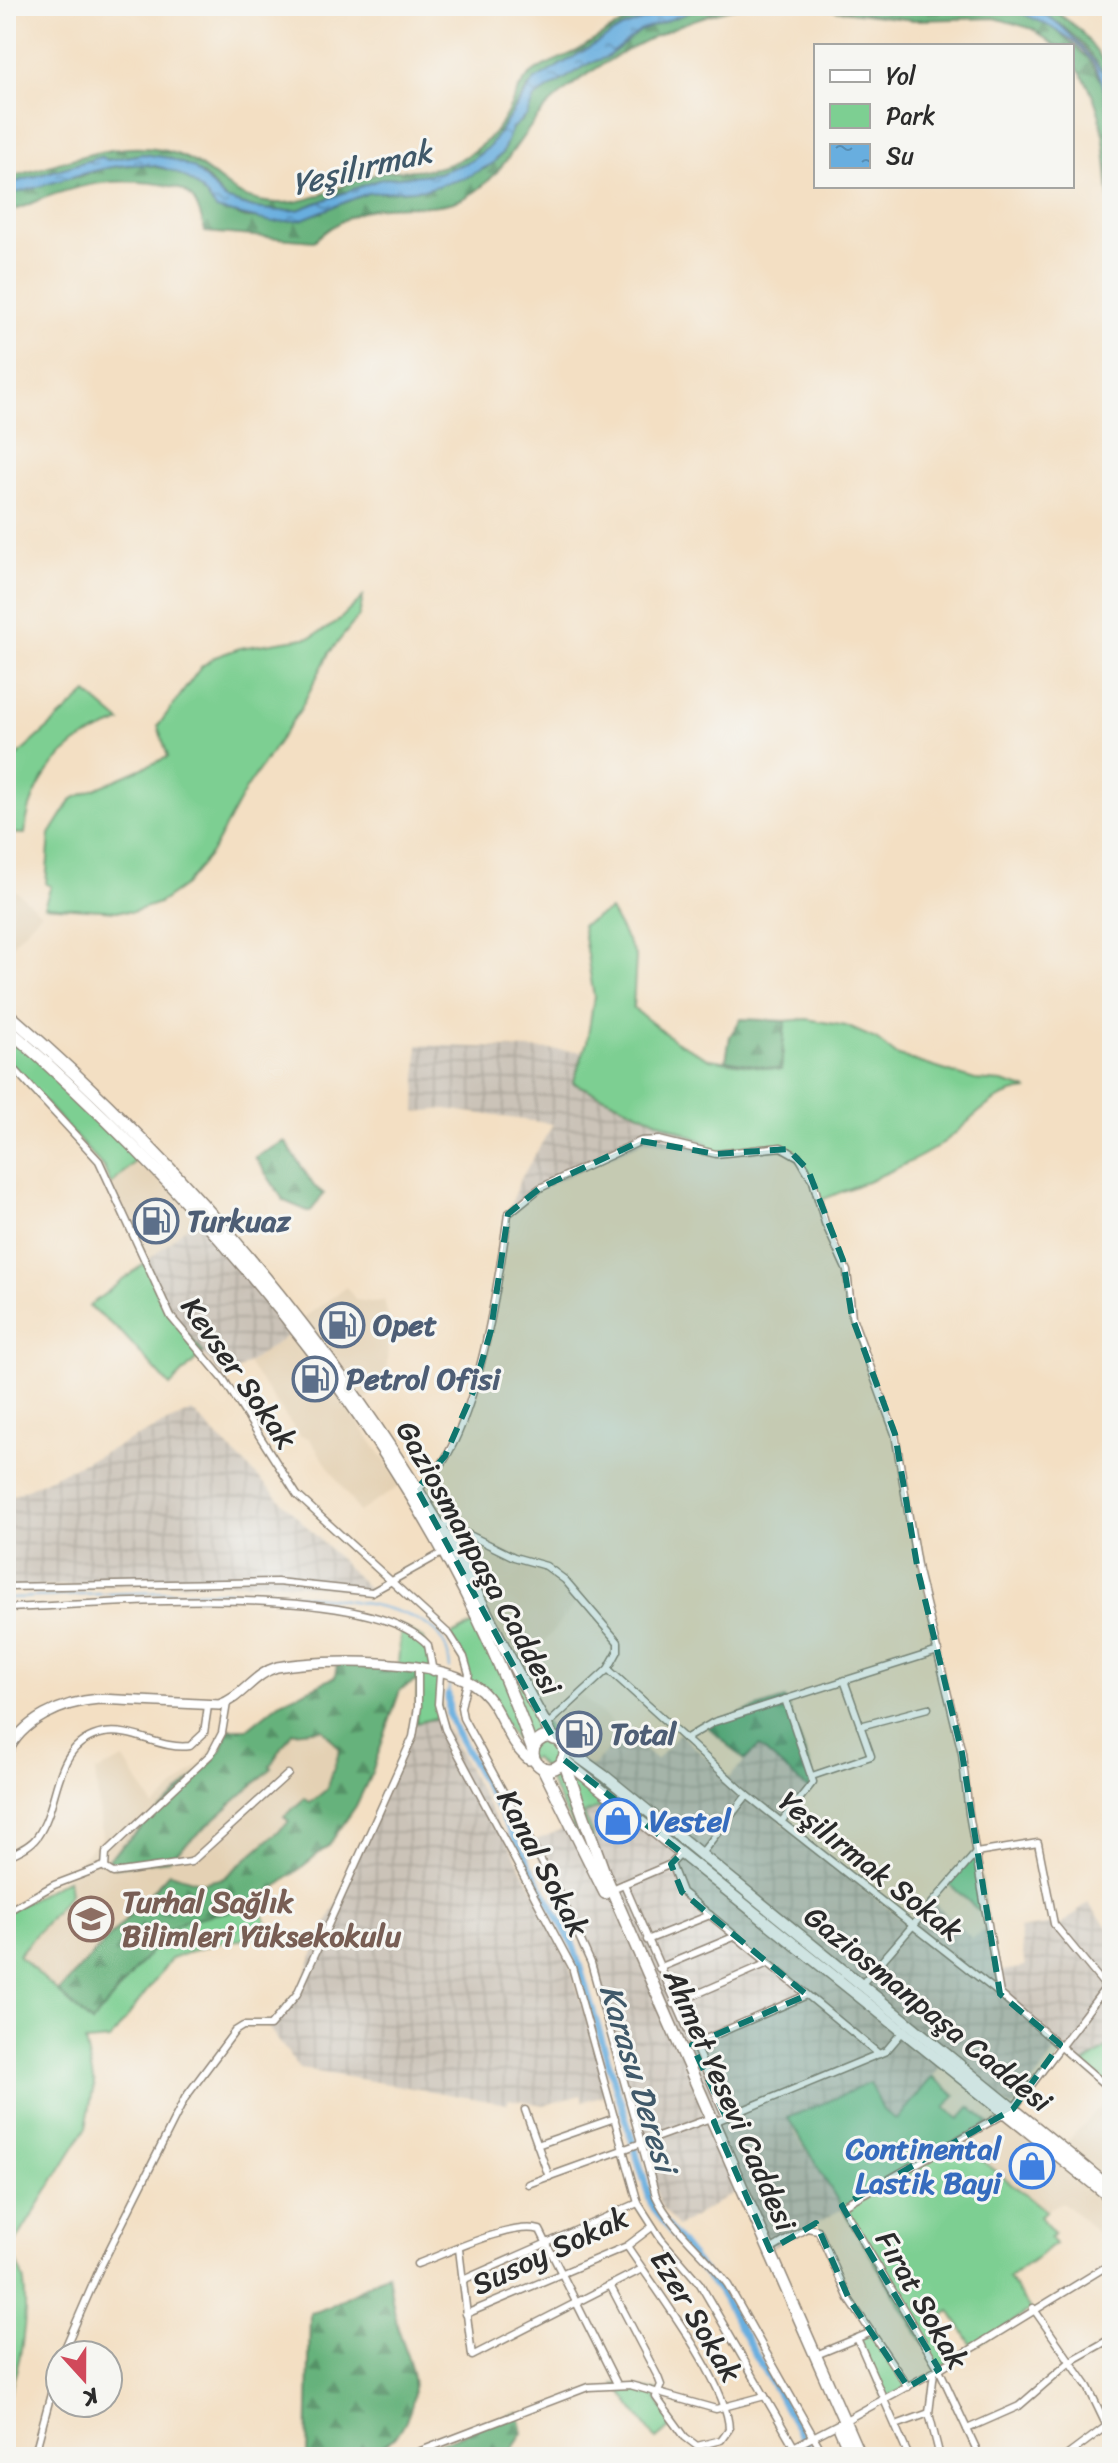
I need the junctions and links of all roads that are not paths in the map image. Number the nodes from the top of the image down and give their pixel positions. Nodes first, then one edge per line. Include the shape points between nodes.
1 (6, 1012) edge
2 (6, 1027) edge
3 (6, 1060) edge
4 (417, 1489) junction
5 (440, 1527) junction
6 (442, 1553) junction
7 (393, 1582) junction
8 (6, 1587) edge
9 (6, 1608) edge
10 (938, 1651) junction
11 (418, 1668) junction
12 (608, 1669) junction
13 (439, 1674) junction
14 (464, 1680) junction
15 (844, 1680) junction
16 (785, 1699) junction
17 (227, 1703) junction
18 (208, 1706) junction
19 (928, 1708) dead end
20 (546, 1726) junction
21 (860, 1726) junction
22 (685, 1739) junction
23 (560, 1748) junction
24 (6, 1755) edge
25 (534, 1755) junction
26 (543, 1768) junction
27 (288, 1774) dead end
28 (812, 1776) junction
29 (747, 1795) junction
30 (781, 1822) junction
31 (682, 1853) junction
32 (976, 1853) junction
33 (700, 1855) junction
34 (6, 1857) edge
35 (671, 1864) junction
36 (104, 1866) junction
37 (624, 1884) junction
38 (612, 1889) junction
39 (6, 1912) edge
40 (710, 1915) junction
41 (910, 1926) junction
42 (736, 1936) junction
43 (647, 1940) junction
44 (768, 1963) junction
45 (659, 1968) junction
46 (1112, 1979) edge
47 (861, 1985) junction
48 (1106, 1987) junction
49 (1000, 1994) junction
50 (807, 1995) junction
51 (674, 2004) junction
52 (906, 2028) junction
53 (1060, 2044) junction
54 (692, 2045) junction
55 (879, 2054) junction
56 (1112, 2091) edge
57 (525, 2110) dead end
58 (1009, 2111) junction
59 (615, 2118) junction
60 (715, 2120) junction
61 (537, 2145) junction
62 (643, 2145) junction
63 (625, 2151) junction
64 (549, 2177) junction
65 (528, 2184) dead end
66 (1112, 2189) edge
67 (1112, 2199) edge
68 (638, 2203) junction
69 (652, 2227) junction
70 (549, 2242) junction
71 (627, 2246) junction
72 (459, 2249) junction
73 (770, 2250) junction
74 (1112, 2263) edge
75 (417, 2264) dead end
76 (642, 2269) junction
77 (562, 2273) junction
78 (465, 2279) junction
79 (611, 2287) junction
80 (577, 2303) junction
81 (1033, 2308) junction
82 (466, 2314) junction
83 (872, 2332) junction
84 (857, 2338) junction
85 (1112, 2338) edge
86 (69, 2339) edge
87 (816, 2355) junction
88 (1071, 2361) junction
89 (936, 2371) junction
90 (617, 2384) junction
91 (908, 2387) junction
92 (659, 2391) junction
93 (765, 2396) junction
94 (884, 2399) junction
95 (726, 2409) junction
96 (929, 2413) junction
97 (44, 2419) edge
98 (841, 2422) junction
99 (1110, 2424) edge
100 (896, 2425) junction
101 (967, 2429) junction
102 (815, 2437) junction
103 (1112, 2437) edge
104 (795, 2448) junction
105 (34, 2457) edge
106 (405, 2457) edge
107 (774, 2457) edge
108 (800, 2457) edge
109 (825, 2457) edge
110 (852, 2457) edge
111 (860, 2457) edge
112 (909, 2457) edge
113 (940, 2457) edge
114 (980, 2457) edge
115 (1065, 2457) edge

1 - 4 highway, Gaziosmanpaşa Caddesi via 133,1128 219,1219 320,1345
2 - 6 highway, Gaziosmanpaşa Caddesi via 124,1136 220,1239 352,1409
3 - 7 street, Kevser Sokak via 104,1168 171,1317 224,1380 297,1495
4 - 5 highway, Gaziosmanpaşa Caddesi
4 - 10 street via 429,1482 445,1456 473,1392 491,1330 508,1214 540,1188 641,1141 659,1140 716,1154 781,1147 799,1157 808,1170 845,1265 852,1317 895,1434 915,1558
5 - 12 street via 447,1524 555,1572 618,1642
5 - 20 highway, Gaziosmanpaşa Caddesi
6 - 7 street
6 - 25 highway, Gaziosmanpaşa Caddesi via 492,1646
7 - 8 street via 364,1592 277,1582
7 - 14 street, Kevser Sokak via 450,1635 464,1657
9 - 13 street via 237,1601 323,1606 384,1619 413,1632 428,1645
10 - 15 street
10 - 32 street via 962,1753
11 - 13 street
11 - 17 street via 369,1661 277,1667
11 - 86 street via 413,1737 297,1994 273,2025 240,2027 185,2098
12 - 20 street
12 - 22 street, Yeşilırmak Sokak
13 - 14 street
13 - 59 street, Kanal Sokak via 442,1722 572,1967
14 - 25 street via 487,1697 515,1749 529,1760
14 - 62 street via 465,1725 574,1923 600,1993
15 - 16 street
15 - 21 street
16 - 22 street via 714,1722
16 - 28 street
17 - 18 street
17 - 36 street via 217,1746 106,1853
18 - 24 street via 82,1701 26,1725
18 - 34 street via 204,1733 190,1746 123,1733 101,1734 78,1744 64,1762 39,1834
19 - 21 street
20 - 23 highway, Gaziosmanpaşa Caddesi
21 - 28 street via 871,1756
22 - 29 street, Yeşilırmak Sokak
23 - 25 highway, Gaziosmanpaşa Caddesi via 542,1739
23 - 26 highway via 555,1767
23 - 31 main road, Gaziosmanpaşa Caddesi
23 - 33 main road, Gaziosmanpaşa Caddesi
23 - 38 highway, Ahmet Yesevi Caddesi
25 - 26 highway, Gaziosmanpaşa Caddesi
26 - 60 highway, Ahmet Yesevi Caddesi
27 - 36 street via 191,1862 113,1873
28 - 30 street via 809,1790
29 - 30 street, Yeşilırmak Sokak
29 - 33 street
30 - 41 street, Yeşilırmak Sokak
31 - 35 street
31 - 52 main road, Gaziosmanpaşa Caddesi
32 - 41 street
32 - 48 street via 1038,1843 1054,1924
32 - 49 street
33 - 47 main road, Gaziosmanpaşa Caddesi
35 - 37 street
35 - 40 street via 682,1892
36 - 39 street via 54,1885
37 - 38 street
37 - 43 street
38 - 60 highway, Ahmet Yesevi Caddesi
40 - 42 street
40 - 43 street
41 - 47 street
41 - 49 street, Yeşilırmak Sokak
42 - 44 street
42 - 45 street
43 - 45 street
44 - 50 street
44 - 51 street
45 - 51 street
46 - 48 street
47 - 52 main road, Gaziosmanpaşa Caddesi
48 - 53 street
49 - 53 street, Yeşilırmak Sokak
50 - 54 street
50 - 55 street
51 - 54 street
52 - 55 street
52 - 58 main road, Gaziosmanpaşa Caddesi
53 - 56 street, Yeşilırmak Sokak
53 - 58 street
54 - 60 street
55 - 60 street
57 - 61 street
58 - 66 main road, Gaziosmanpaşa Caddesi
58 - 67 main road, Gaziosmanpaşa Caddesi
58 - 89 street, Fırat Sokak via 842,2206
59 - 61 street
59 - 63 street, Kanal Sokak
60 - 62 street
60 - 73 highway, Ahmet Yesevi Caddesi
60 - 98 highway, Ahmet Yesevi Caddesi
61 - 64 street
62 - 63 street
62 - 102 street via 660,2205 728,2285
63 - 64 street
63 - 68 street, Kanal Sokak
64 - 65 street
68 - 69 street, Kanal Sokak
68 - 70 street
69 - 71 street, Susoy Sokak
69 - 93 street, Kanal Sokak via 700,2284
70 - 72 street via 530,2227
70 - 77 street
70 - 78 street
71 - 76 street, Ezer Sokak
71 - 77 street, Susoy Sokak
72 - 75 street
72 - 78 street
73 - 83 street via 807,2228 818,2230 849,2299
73 - 87 highway, Ahmet Yesevi Caddesi
74 - 81 street
76 - 79 street
76 - 95 street, Ezer Sokak via 673,2311
77 - 80 street
77 - 82 street, Susoy Sokak
78 - 82 street
79 - 80 street
79 - 92 street via 658,2377
80 - 82 street via 472,2356
80 - 90 street
81 - 88 street
81 - 89 street
83 - 84 street
83 - 91 street
84 - 87 street
84 - 94 street
85 - 88 street
87 - 98 highway, Ahmet Yesevi Caddesi
88 - 99 street
88 - 101 street via 1019,2406
89 - 91 street
89 - 96 street
89 - 101 street, Fırat Sokak
90 - 92 street
90 - 106 street via 562,2395
91 - 94 street
92 - 95 street
92 - 95 street via 656,2397 668,2415 697,2446 725,2437
93 - 95 street
93 - 104 street, Kanal Sokak
94 - 98 street
94 - 100 street
96 - 100 street
96 - 113 street
97 - 105 street
98 - 102 street
98 - 110 highway, Ahmet Yesevi Caddesi
98 - 111 highway, Ahmet Yesevi Caddesi
99 - 103 street
99 - 115 street
100 - 112 street
101 - 114 street, Fırat Sokak
102 - 104 street
102 - 109 street
104 - 107 street
104 - 108 street, Kanal Sokak

